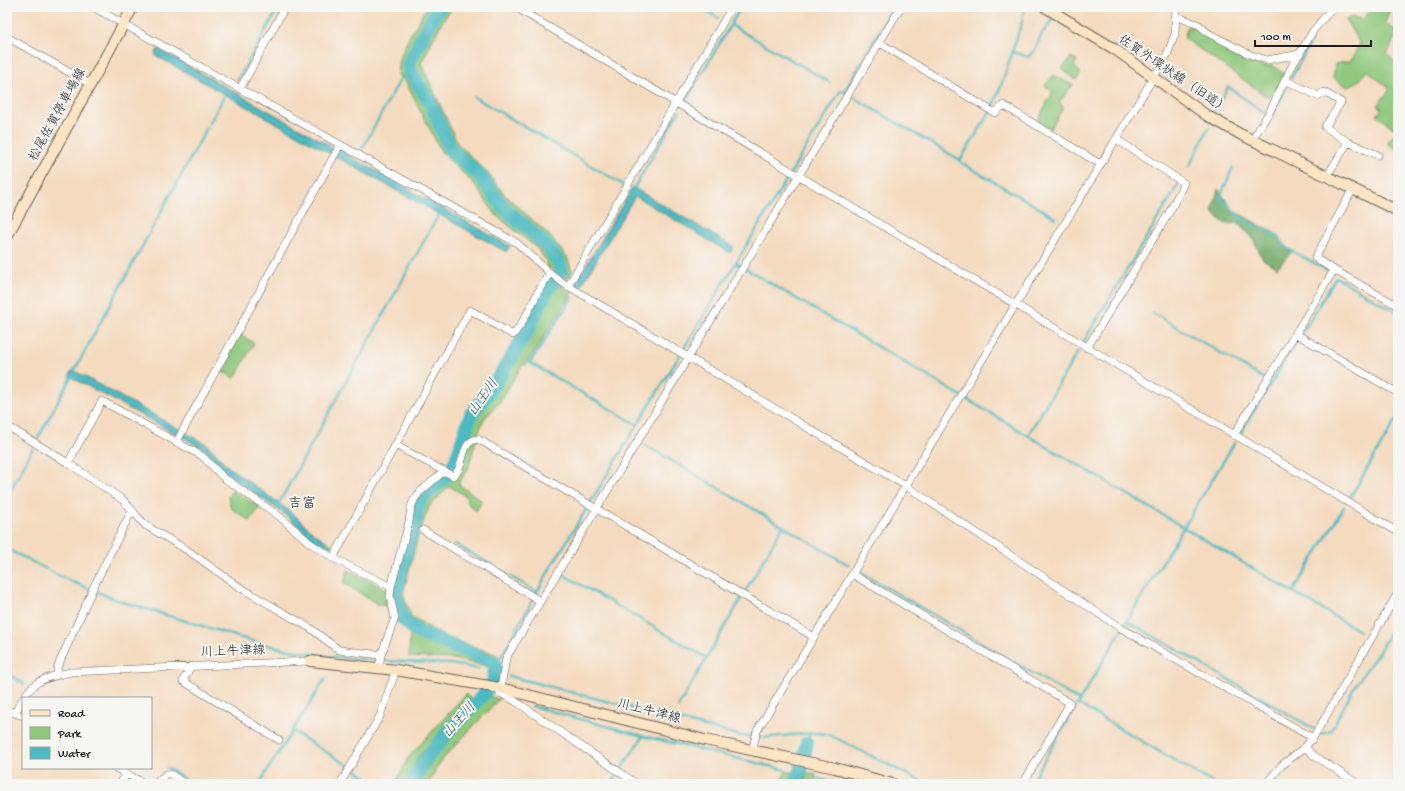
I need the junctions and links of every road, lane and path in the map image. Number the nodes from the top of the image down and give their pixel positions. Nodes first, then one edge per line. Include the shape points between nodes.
1 (93, 7) edge
2 (133, 7) edge
3 (285, 7) edge
4 (515, 7) edge
5 (732, 7) edge
6 (901, 7) edge
7 (1045, 7) edge
8 (1176, 7) edge
9 (1330, 8) edge
10 (1176, 16) junction
11 (123, 24) junction
12 (7, 36) edge
13 (880, 43) junction
14 (1300, 54) junction
15 (1153, 78) junction
16 (1285, 80) junction
17 (90, 84) junction
18 (240, 89) junction
19 (675, 103) junction
20 (1116, 139) junction
21 (1252, 140) junction
22 (1348, 142) junction
23 (340, 145) junction
24 (1378, 156) dead end
25 (1100, 164) junction
26 (1327, 176) junction
27 (799, 177) junction
28 (1353, 189) junction
29 (1398, 211) edge
30 (7, 236) edge
31 (1334, 270) junction
32 (550, 273) junction
33 (566, 284) junction
34 (1015, 305) junction
35 (1398, 306) edge
36 (1296, 334) junction
37 (1087, 348) junction
38 (689, 358) junction
39 (1398, 393) edge
40 (7, 426) edge
41 (1234, 435) junction
42 (178, 441) junction
43 (396, 445) junction
44 (68, 463) junction
45 (444, 471) junction
46 (906, 486) junction
47 (596, 509) junction
48 (133, 511) junction
49 (423, 530) dead end
50 (1398, 532) edge
51 (333, 558) junction
52 (852, 574) junction
53 (391, 587) junction
54 (1398, 593) edge
55 (540, 601) junction
56 (814, 637) junction
57 (381, 655) junction
58 (310, 660) joint
59 (191, 666) junction
60 (379, 668) junction
61 (396, 670) junction
62 (58, 675) junction
63 (500, 688) junction
64 (24, 697) edge
65 (22, 701) edge
66 (7, 710) edge
67 (15, 713) junction
68 (22, 716) edge
69 (1312, 738) junction
70 (279, 740) dead end
71 (753, 746) junction
72 (1305, 747) junction
73 (117, 769) edge
74 (126, 774) junction
75 (120, 784) edge
76 (146, 784) edge
77 (155, 784) edge
78 (185, 784) edge
79 (340, 784) edge
80 (637, 784) edge
81 (893, 784) edge
82 (1023, 784) edge
83 (1266, 784) edge
84 (1358, 784) edge

1 - 11 street
2 - 11 main road, 松尾佐賀停車場線
3 - 18 street
4 - 19 street
5 - 19 street
6 - 13 street
7 - 15 main road, 佐賀外環状線（旧道） via 1116,50
8 - 10 street
9 - 14 street
10 - 14 street via 1199,25 1208,33 1251,55 1267,60
10 - 15 street via 1175,34 1167,55
11 - 17 main road, 松尾佐賀停車場線
11 - 18 street
12 - 17 street
13 - 25 street via 985,108 995,113 1003,105
13 - 27 street
14 - 16 street
15 - 20 street
15 - 21 main road, 佐賀外環状線（旧道） via 1206,115
16 - 21 street
16 - 22 street via 1318,96 1324,92 1340,102 1325,127
17 - 30 main road, 松尾佐賀停車場線
18 - 23 street
19 - 27 street
19 - 33 street
20 - 25 street
20 - 37 street via 1184,183 1170,211
21 - 26 main road, 佐賀外環状線（旧道）
22 - 24 street
22 - 26 street
23 - 32 street via 517,243
23 - 42 street
25 - 34 street
26 - 28 main road, 佐賀外環状線（旧道）
27 - 34 street
27 - 38 street
28 - 29 main road, 佐賀外環状線（旧道）
28 - 31 street via 1315,258
31 - 35 street
31 - 36 street
32 - 33 street
32 - 43 street via 541,284 513,335 470,310
33 - 38 street
34 - 37 street
34 - 46 street
36 - 39 street
36 - 41 street
37 - 41 street
38 - 46 street
38 - 47 street
40 - 44 street
41 - 50 street
42 - 44 street via 102,401
42 - 51 street via 202,456 224,478
43 - 45 street
43 - 51 street
44 - 48 street via 123,500
45 - 47 street via 453,476 457,473 466,446 474,439 478,439
45 - 53 street via 414,500
46 - 52 street
46 - 69 street via 1123,629
47 - 55 street
47 - 56 street
48 - 57 street via 145,525 187,550 241,588 310,628 338,650
48 - 62 street via 94,586 57,668
49 - 55 street
51 - 53 street
52 - 56 street
52 - 82 street via 1070,702
53 - 57 street via 390,596 396,618
54 - 69 street
55 - 63 street via 506,658
56 - 71 street via 757,731
57 - 60 street
58 - 59 street, 川上牛津線
58 - 60 main road, 川上牛津線
59 - 62 street, 川上牛津線 via 71,672
59 - 70 street via 183,681
60 - 61 main road, 川上牛津線
61 - 63 main road, 川上牛津線
61 - 79 street via 380,716
62 - 64 street, 川上牛津線 via 39,682 29,689
63 - 71 main road, 川上牛津線 via 698,738
63 - 80 street via 500,694 515,701
65 - 67 street, 川上牛津線
66 - 67 street
67 - 68 street
69 - 72 street
71 - 81 main road, 川上牛津線 via 792,759
72 - 83 street via 1281,766
72 - 84 street
73 - 74 street
74 - 75 street
74 - 76 street
77 - 78 street via 166,774

